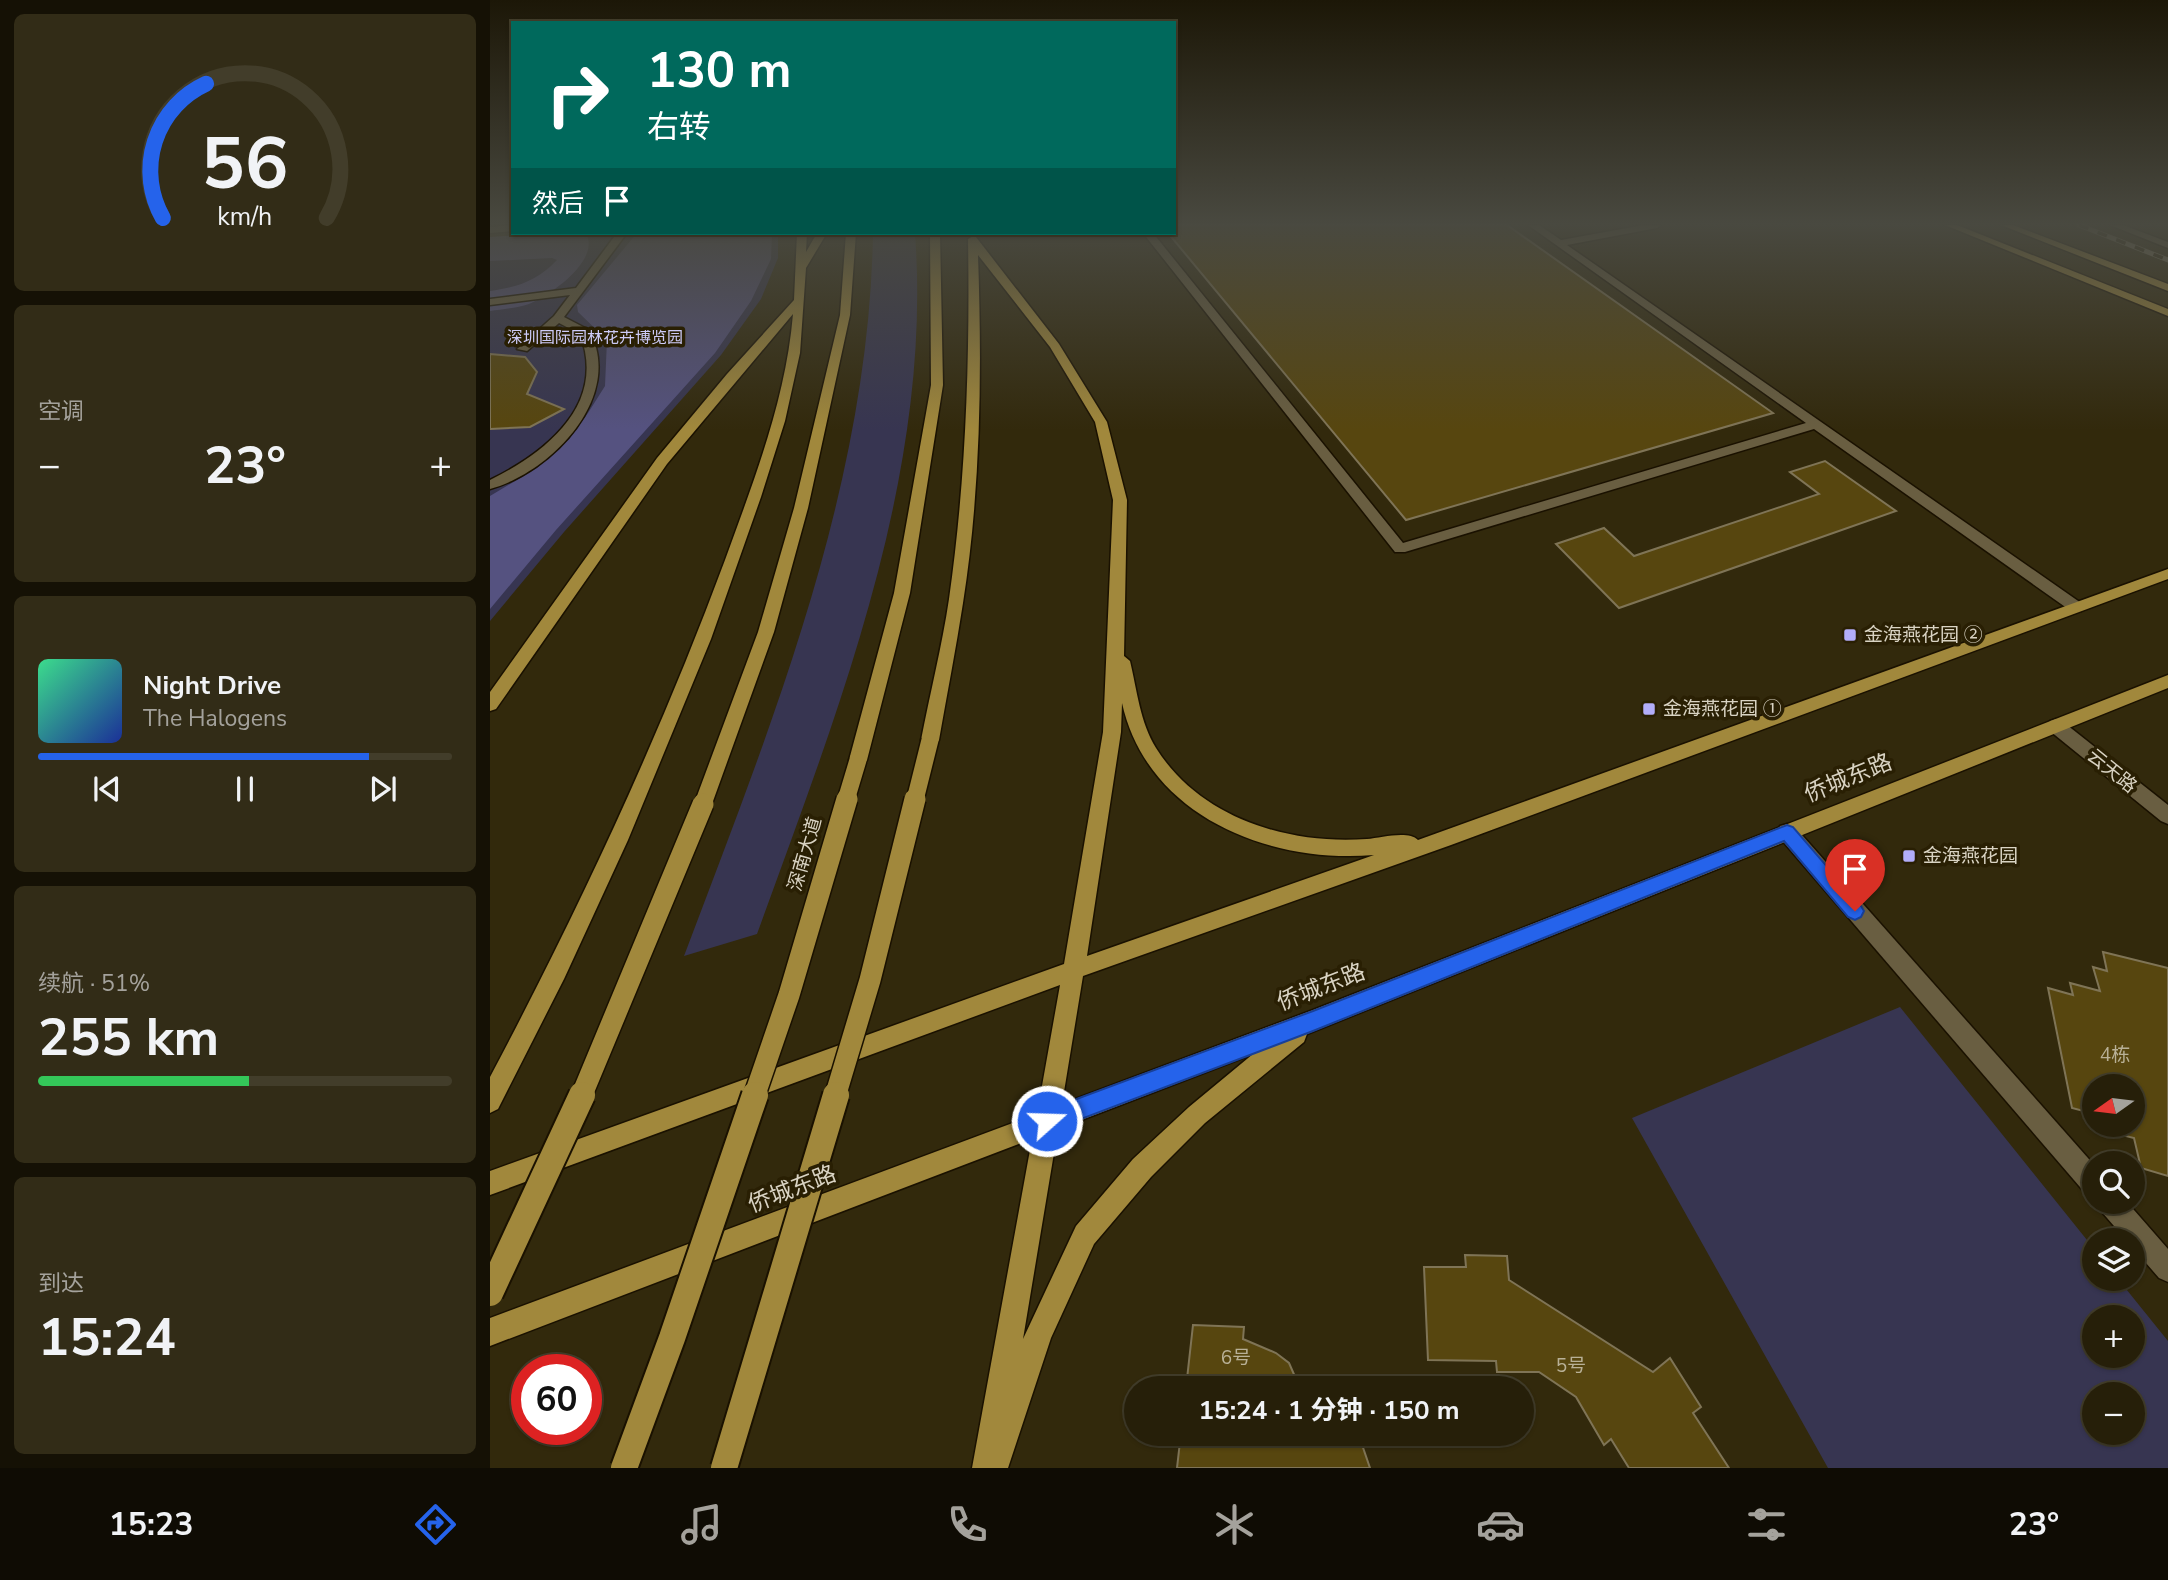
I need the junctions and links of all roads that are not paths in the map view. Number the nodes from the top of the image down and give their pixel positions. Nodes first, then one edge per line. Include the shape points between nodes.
1 (554, 294) edge
2 (578, 294) edge
3 (799, 294) edge
4 (847, 294) edge
5 (936, 294) edge
6 (974, 294) edge
7 (1015, 294) edge
8 (1196, 294) edge
9 (1632, 294) edge
10 (2120, 294) edge
11 (799, 301) junction
12 (490, 302) edge
13 (2168, 313) edge
14 (558, 318) junction
15 (523, 349) dead end
16 (1817, 424) junction
17 (490, 485) edge
18 (2168, 574) edge
19 (2076, 607) junction
20 (1117, 640) junction
21 (2168, 681) edge
22 (490, 705) edge
23 (2056, 726) junction
24 (2168, 816) edge
25 (1787, 832) junction
26 (1444, 839) junction
27 (1072, 971) junction
28 (1313, 1021) junction
29 (490, 1101) edge
30 (1047, 1121) junction
31 (2082, 1170) edge
32 (490, 1183) edge
33 (2120, 1214) edge
34 (2168, 1269) edge
35 (490, 1293) edge
36 (490, 1332) edge
37 (624, 1468) edge
38 (724, 1468) edge
39 (987, 1468) edge
40 (995, 1468) edge

1 - 12 street
2 - 14 street
3 - 11 main road
4 - 35 main road, bridge via 801,508 766,632 704,804 600,1056
5 - 37 main road, 深南大道, bridge via 937,385 902,593 858,760 789,995
6 - 38 main road, bridge via 969,482 956,601 929,740 870,980
7 - 20 main road via 1055,346 1101,422 1120,500
8 - 16 street via 1400,549
9 - 16 street
10 - 13 main road
11 - 22 main road via 662,461
11 - 29 main road via 791,369 747,517 699,650 624,826
14 - 15 street
14 - 17 street via 585,332 595,372 589,397 573,424 550,448
16 - 19 street
18 - 19 main road
19 - 26 main road
20 - 26 main road via 1136,725 1178,788 1216,816 1265,836 1318,848 1365,849
20 - 27 main road via 1112,732
21 - 23 main road, 侨城东路
23 - 24 street, 云天路
23 - 25 main road, 侨城东路
25 - 28 main road, 侨城东路
25 - 31 street
26 - 27 main road
27 - 30 main road
27 - 32 main road
28 - 30 main road, 侨城东路
28 - 40 main road via 1197,1115 1142,1168 1085,1235 1038,1335
30 - 36 main road, 侨城东路
30 - 39 main road
33 - 34 street

